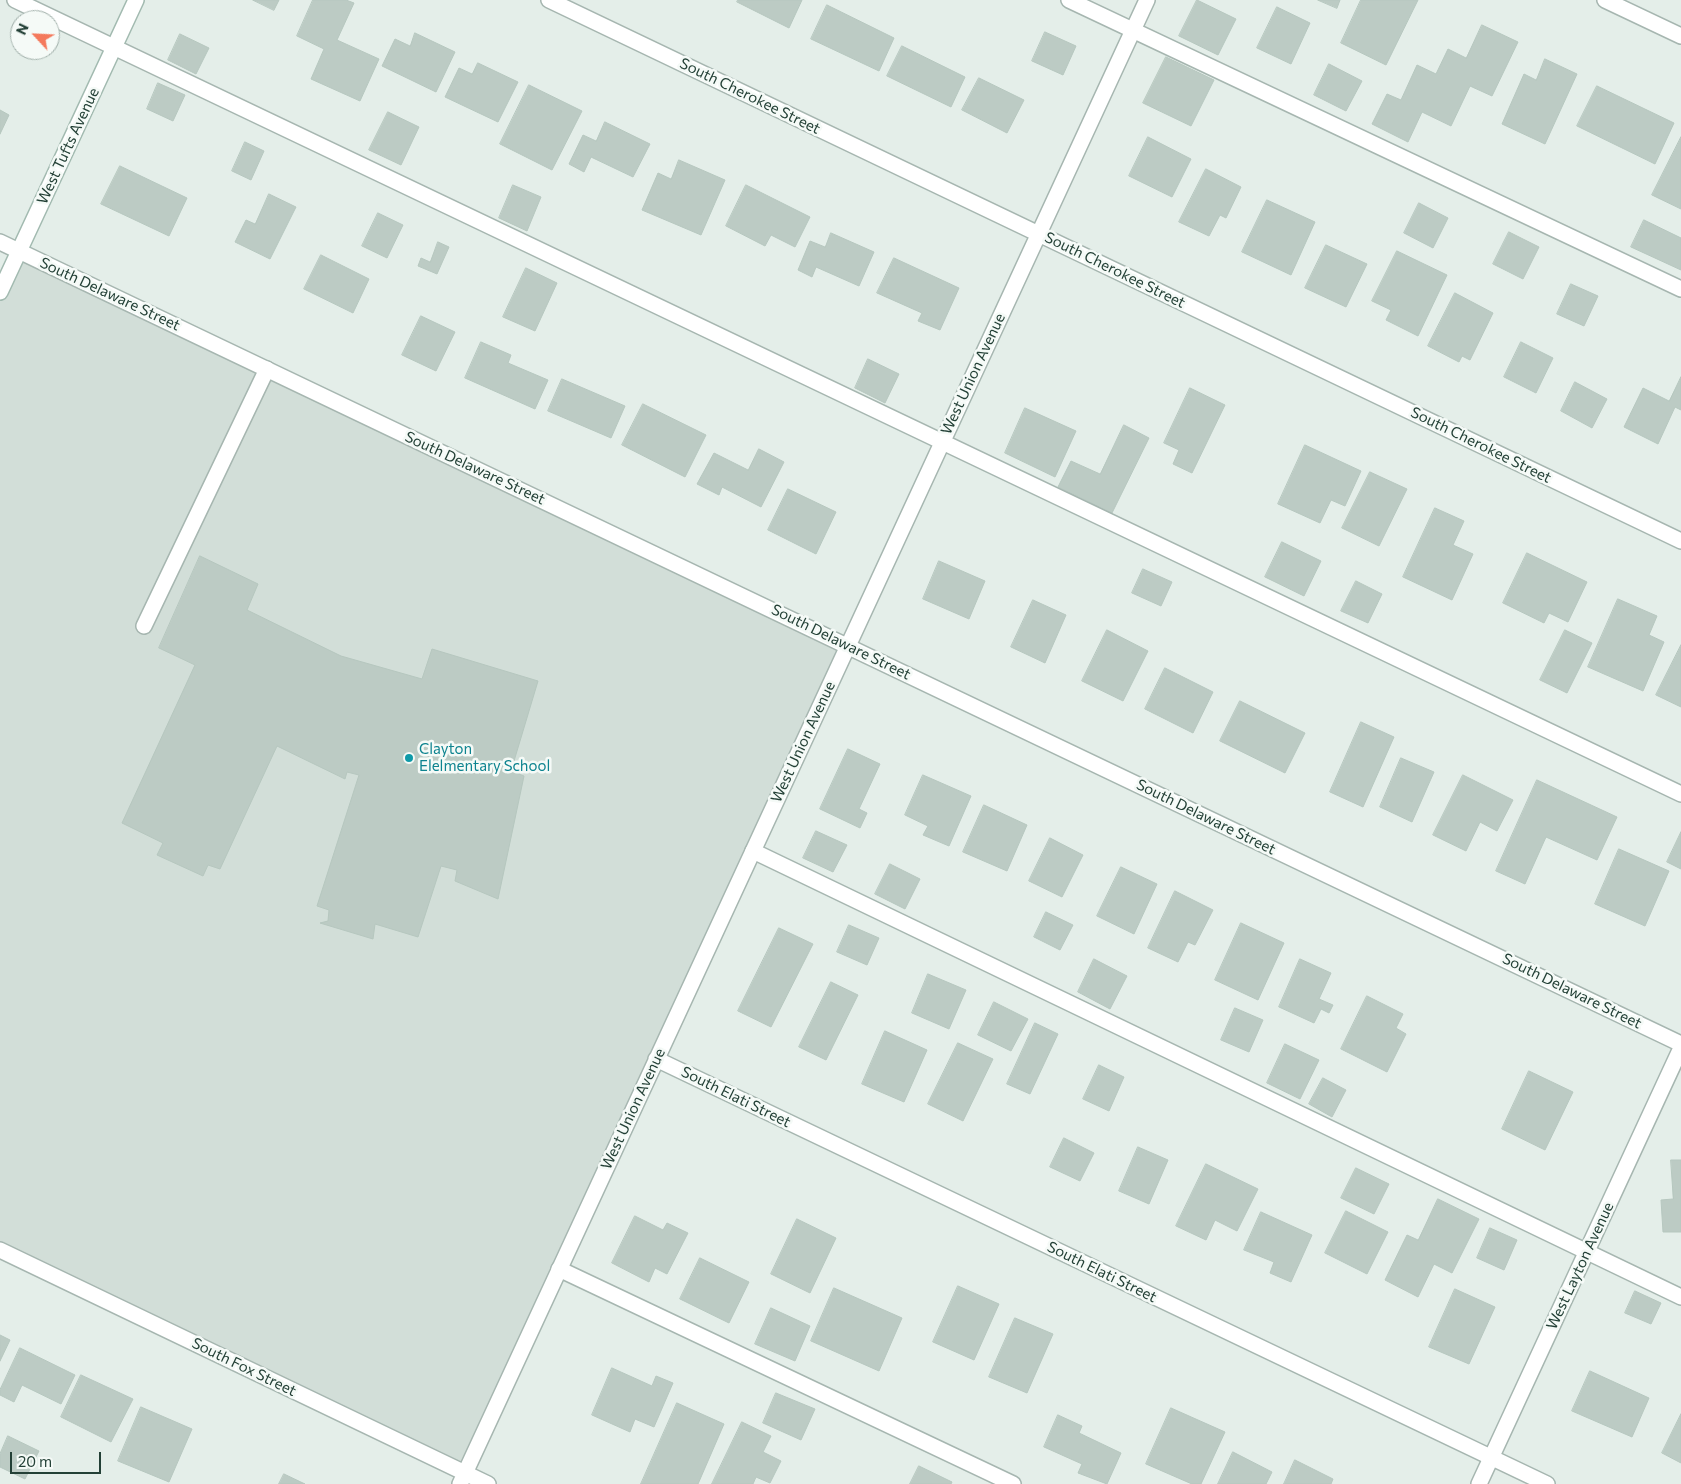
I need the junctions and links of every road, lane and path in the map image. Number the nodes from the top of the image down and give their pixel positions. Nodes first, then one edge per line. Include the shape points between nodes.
1 (15, 0) edge
2 (136, 0) edge
3 (549, 0) edge
4 (1069, 0) edge
5 (1147, 0) edge
6 (1605, 0) edge
7 (1133, 30) junction
8 (1681, 36) edge
9 (114, 47) junction
10 (1039, 234) junction
11 (0, 242) edge
12 (19, 251) junction
13 (1681, 289) edge
14 (0, 292) edge
15 (267, 369) junction
16 (942, 442) junction
17 (1681, 541) edge
18 (144, 626) dead end
19 (848, 645) junction
20 (1681, 794) edge
21 (753, 851) junction
22 (1681, 1046) edge
23 (656, 1059) junction
24 (0, 1250) edge
25 (1586, 1252) junction
26 (559, 1268) junction
27 (1681, 1297) edge
28 (1491, 1457) junction
29 (463, 1479) edge
30 (488, 1484) edge
31 (1013, 1484) edge
32 (1479, 1484) edge
33 (1547, 1484) edge

1 - 9 street
2 - 9 street, West Tufts Avenue
3 - 10 street, South Cherokee Street
4 - 7 street
5 - 7 street, West Union Avenue
6 - 8 street
7 - 10 street, West Union Avenue
7 - 13 street
9 - 12 street, West Tufts Avenue
9 - 16 street
10 - 16 street, West Union Avenue
10 - 17 street, South Cherokee Street
11 - 12 street, South Delaware Street
12 - 14 street, West Tufts Avenue
12 - 15 street, South Delaware Street
15 - 18 street
15 - 19 street, South Delaware Street
16 - 19 street, West Union Avenue
16 - 20 street
19 - 21 street, West Union Avenue
19 - 22 street, South Delaware Street
21 - 23 street, West Union Avenue
21 - 25 street
22 - 25 street, West Layton Avenue
23 - 26 street, West Union Avenue
23 - 28 street, South Elati Street
24 - 29 street, South Fox Street
25 - 27 street
25 - 28 street, West Layton Avenue
26 - 29 street, West Union Avenue
26 - 31 street
28 - 32 street, West Layton Avenue
28 - 33 street, South Elati Street
29 - 30 street, South Fox Street

